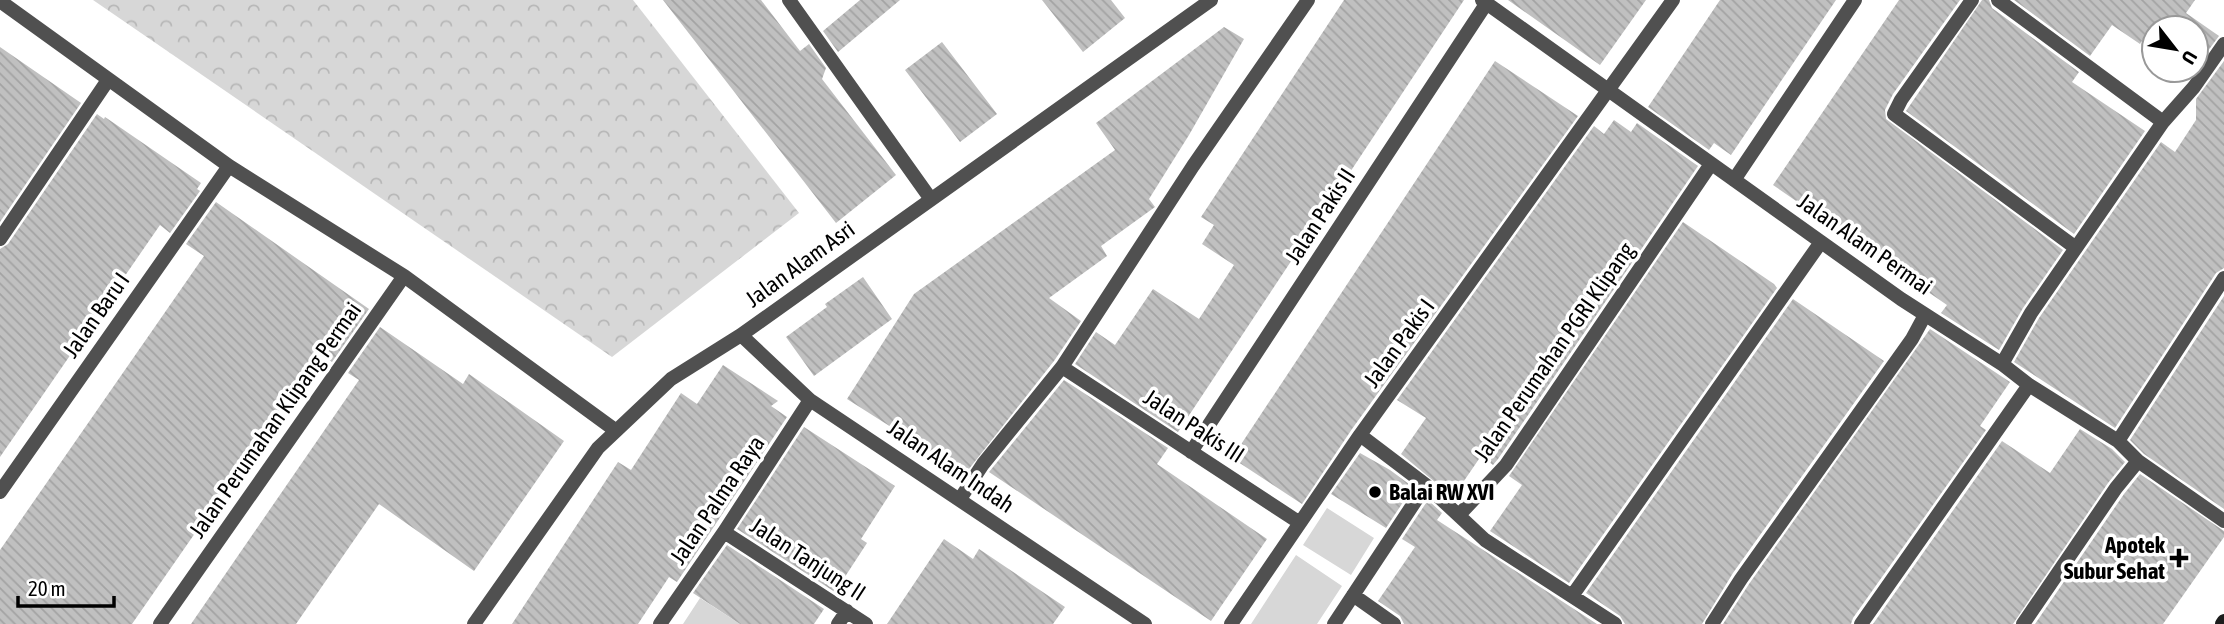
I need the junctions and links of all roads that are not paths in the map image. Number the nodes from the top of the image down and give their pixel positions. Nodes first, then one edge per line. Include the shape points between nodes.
1 (789, 0) edge
2 (1211, 0) edge
3 (1308, 0) edge
4 (1673, 0) edge
5 (1855, 0) edge
6 (1972, 0) edge
7 (1998, 0) edge
8 (0, 1) edge
9 (1484, 2) edge
10 (2224, 44) edge
11 (108, 80) junction
12 (1608, 91) junction
13 (2163, 122) junction
14 (1711, 164) junction
15 (229, 166) junction
16 (1734, 180) junction
17 (930, 198) junction
18 (0, 239) edge
19 (1821, 242) junction
20 (2076, 248) junction
21 (404, 276) junction
22 (2224, 278) edge
23 (1925, 315) junction
24 (741, 335) junction
25 (2002, 364) junction
26 (1062, 367) junction
27 (2029, 385) junction
28 (810, 400) junction
29 (615, 429) junction
30 (1360, 435) junction
31 (2118, 441) junction
32 (1191, 452) junction
33 (2138, 461) junction
34 (1426, 485) junction
35 (0, 492) edge
36 (960, 499) junction
37 (1459, 515) junction
38 (2224, 521) edge
39 (1300, 523) junction
40 (724, 532) junction
41 (1353, 595) junction
42 (1572, 596) junction
43 (847, 611) junction
44 (160, 624) edge
45 (474, 624) edge
46 (660, 624) edge
47 (838, 624) edge
48 (866, 624) edge
49 (1145, 624) edge
50 (1231, 624) edge
51 (1334, 624) edge
52 (1394, 624) edge
53 (1615, 624) edge
54 (1712, 624) edge
55 (1861, 624) edge
56 (2023, 624) edge

1 - 17 street
2 - 17 street, Jalan Alam Asri
3 - 26 street
4 - 12 street, Jalan Pakis I
5 - 16 street
6 - 20 street via 1894,114
7 - 13 street
8 - 11 street
9 - 12 street, Jalan Alam Permai
9 - 32 street, Jalan Pakis II
10 - 13 street
11 - 15 street
11 - 18 street
12 - 14 street, Jalan Alam Permai
12 - 30 street, Jalan Pakis I
13 - 20 street
14 - 16 street, Jalan Alam Permai
14 - 37 street, Jalan Perumahan PGRI Klipang via 1506,465
15 - 21 street
15 - 35 street, Jalan Baru I
16 - 19 street, Jalan Alam Permai
17 - 24 street, Jalan Alam Asri
19 - 23 street, Jalan Alam Permai
19 - 42 street
20 - 25 street
21 - 29 street
21 - 44 street, Jalan Perumahan Klipang Permai
22 - 31 street
23 - 25 street, Jalan Alam Permai
23 - 54 street
24 - 28 street, Jalan Alam Indah
24 - 29 street, Jalan Alam Asri via 671,379
25 - 27 street, Jalan Alam Permai
26 - 32 street, Jalan Pakis III
26 - 36 street
27 - 31 street, Jalan Alam Permai
27 - 55 street
28 - 36 street, Jalan Alam Indah
28 - 40 street, Jalan Palma Raya
29 - 45 street, Jalan Alam Asri via 578,474
30 - 34 street
30 - 39 street, Jalan Pakis I
31 - 33 street, Jalan Alam Permai
32 - 39 street, Jalan Pakis III
33 - 38 street, Jalan Alam Permai
33 - 56 street
34 - 37 street
34 - 41 street
36 - 49 street, Jalan Alam Indah
37 - 42 street via 1485,540
39 - 50 street, Jalan Pakis I
40 - 43 street, Jalan Tanjung II
40 - 46 street, Jalan Palma Raya
41 - 51 street
41 - 52 street
42 - 53 street
43 - 47 street
43 - 48 street, Jalan Tanjung II

